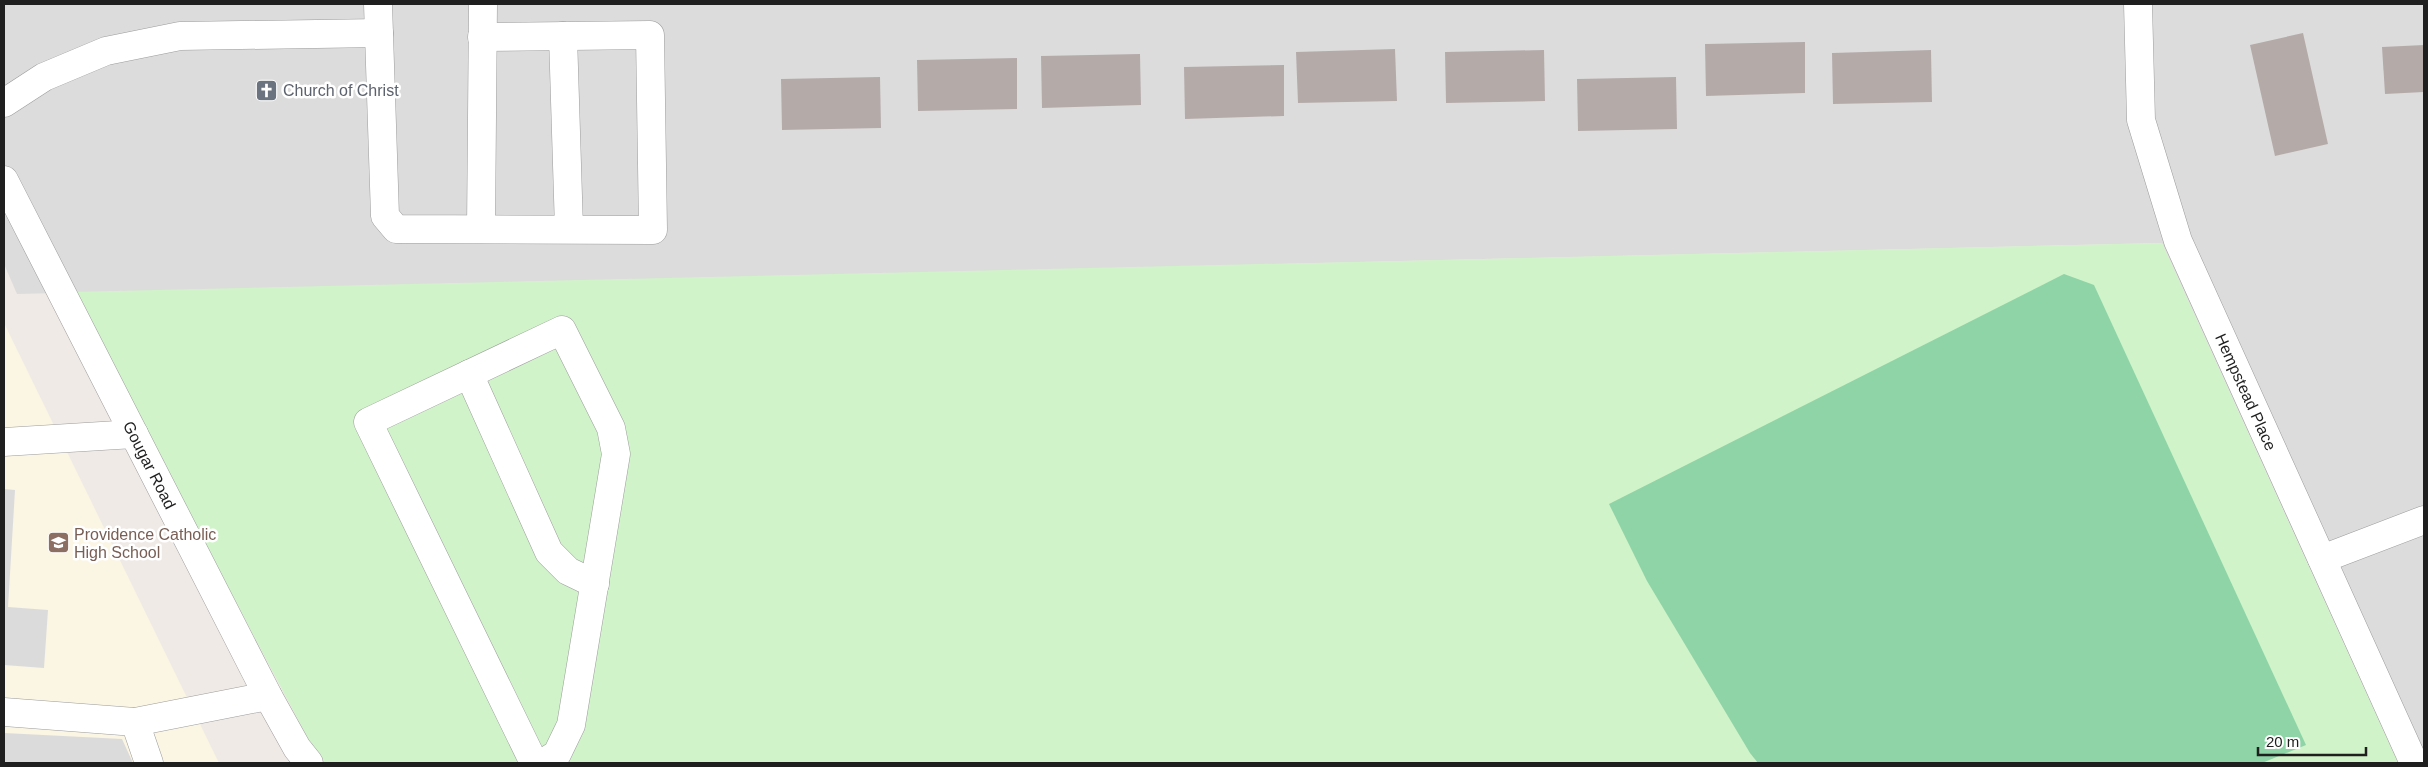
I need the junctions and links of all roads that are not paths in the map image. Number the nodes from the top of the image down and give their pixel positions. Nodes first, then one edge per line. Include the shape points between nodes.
1 (378, 4) edge
2 (482, 4) edge
3 (2138, 4) edge
4 (380, 33) junction
5 (563, 36) junction
6 (482, 37) junction
7 (4, 103) edge
8 (4, 180) edge
9 (481, 228) junction
10 (569, 229) junction
11 (469, 374) junction
12 (134, 434) junction
13 (4, 442) edge
14 (2424, 520) edge
15 (2322, 559) junction
16 (595, 584) junction
17 (268, 696) junction
18 (4, 712) edge
19 (135, 722) junction
20 (303, 758) edge
21 (149, 763) edge
22 (326, 763) edge
23 (534, 763) edge
24 (543, 763) edge
25 (2414, 763) edge

1 - 4 street
2 - 6 street
3 - 15 street, Hempstead Place via 2141,120 2178,241
4 - 7 street via 180,36 106,51 44,77
4 - 9 street via 385,216 396,229
5 - 6 street
5 - 10 street
5 - 10 street via 650,35 653,230
6 - 9 street
8 - 12 street, Gougar Road
9 - 10 street
11 - 16 street via 549,552 568,571
11 - 16 street via 562,330 611,428 616,454
11 - 23 street via 368,422
12 - 13 street
12 - 17 street, Gougar Road
14 - 15 street
15 - 25 street, Hempstead Place
16 - 24 street via 571,725 557,754
17 - 19 street
17 - 20 street, Gougar Road
18 - 19 street
19 - 21 street
20 - 22 street

